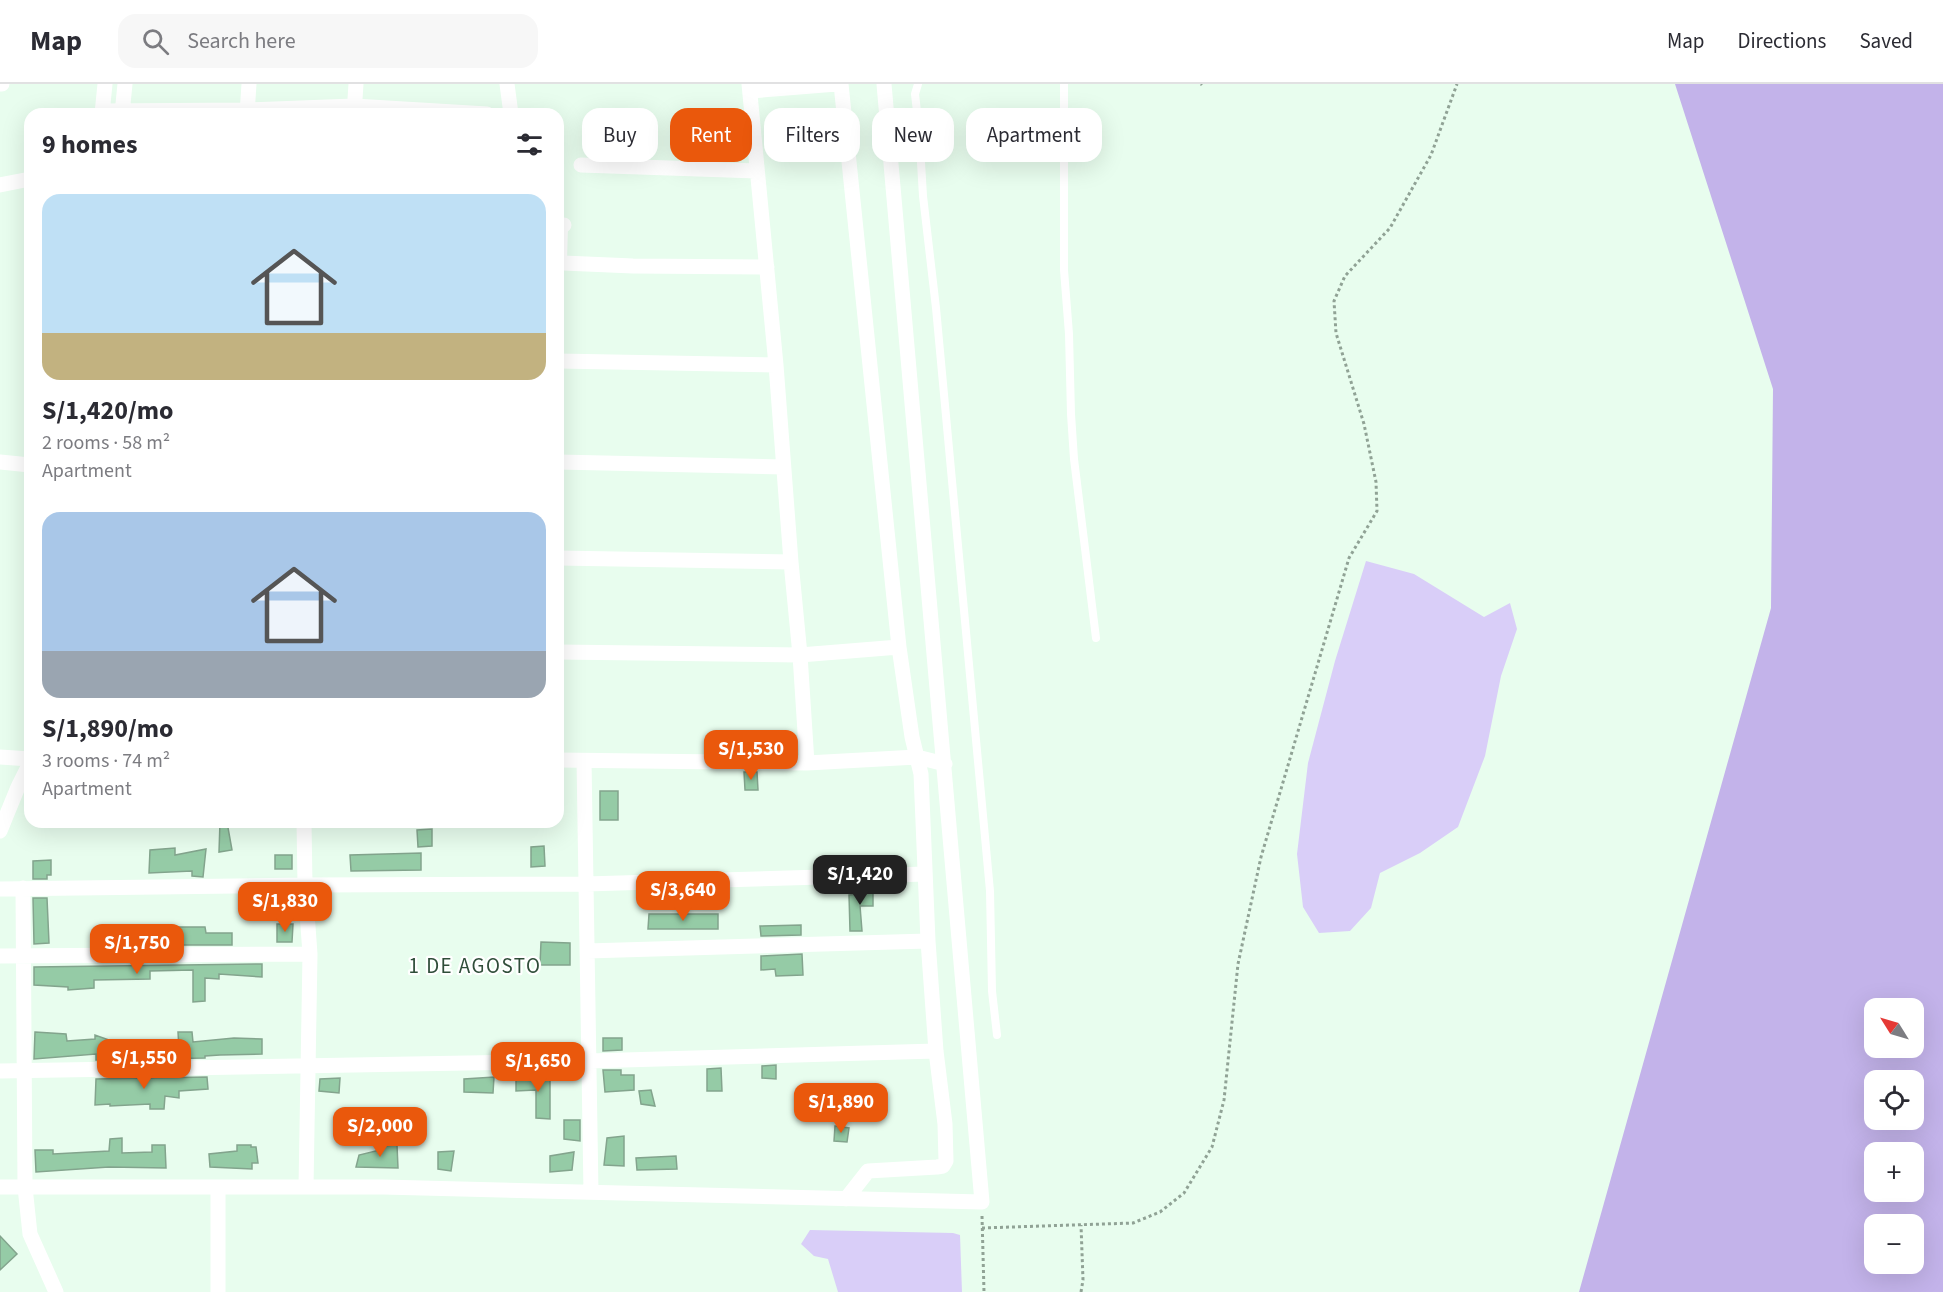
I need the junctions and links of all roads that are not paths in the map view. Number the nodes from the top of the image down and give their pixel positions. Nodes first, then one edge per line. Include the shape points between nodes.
1 (105, 84) edge
2 (125, 84) edge
3 (249, 84) edge
4 (356, 84) edge
5 (507, 84) edge
6 (839, 84) edge
7 (884, 84) edge
8 (918, 84) edge
9 (1064, 84) edge
10 (749, 88) edge
11 (102, 108) edge
12 (122, 108) edge
13 (248, 108) edge
14 (354, 108) edge
15 (510, 108) edge
16 (581, 165) dead end
17 (757, 171) junction
18 (24, 180) edge
19 (0, 185) edge
20 (564, 263) edge
21 (767, 267) junction
22 (564, 361) edge
23 (776, 365) junction
24 (0, 462) edge
25 (564, 462) edge
26 (24, 464) edge
27 (783, 467) junction
28 (564, 558) edge
29 (791, 562) junction
30 (1096, 638) dead end
31 (899, 647) junction
32 (564, 652) edge
33 (800, 655) junction
34 (0, 757) edge
35 (917, 757) junction
36 (24, 760) edge
37 (564, 760) edge
38 (584, 761) junction
39 (807, 763) junction
40 (945, 764) junction
41 (24, 774) edge
42 (304, 828) edge
43 (0, 831) edge
44 (925, 874) junction
45 (586, 884) junction
46 (305, 885) junction
47 (23, 888) junction
48 (0, 889) edge
49 (928, 941) junction
50 (587, 951) junction
51 (310, 954) junction
52 (0, 956) edge
53 (24, 956) junction
54 (997, 1035) dead end
55 (936, 1052) junction
56 (589, 1061) junction
57 (308, 1066) junction
58 (25, 1070) junction
59 (0, 1071) edge
60 (0, 1187) edge
61 (25, 1187) junction
62 (218, 1187) junction
63 (306, 1187) junction
64 (591, 1192) junction
65 (846, 1199) junction
66 (56, 1292) edge
67 (218, 1292) edge

1 - 11 street
2 - 12 street
3 - 13 street
4 - 14 street
5 - 15 street
6 - 10 street
6 - 31 street
7 - 40 street
8 - 54 lane via 915,94 923,196 990,891
9 - 30 lane via 1064,270 1071,414
10 - 17 street
16 - 17 street
17 - 21 street
18 - 19 street
20 - 21 street
21 - 23 street
22 - 23 street
23 - 27 street
24 - 26 street
25 - 27 street
27 - 29 street
28 - 29 street
29 - 33 street
31 - 33 street
31 - 35 street
32 - 33 street
33 - 39 street
34 - 36 street
35 - 39 street
35 - 40 street
35 - 44 street
37 - 38 street
38 - 39 street
38 - 45 street
40 - 65 street via 982,1202
41 - 43 street
42 - 46 street
44 - 45 street
44 - 49 street
45 - 46 street
45 - 50 street
46 - 47 street
46 - 51 street
47 - 48 street
47 - 53 street
49 - 50 street
49 - 55 street
50 - 56 street
51 - 53 street
51 - 57 street
52 - 53 street
53 - 58 street
55 - 56 street
55 - 65 street via 945,1124 943,1166 868,1171
56 - 57 street
56 - 64 street
57 - 58 street
57 - 63 street
58 - 59 street
58 - 61 street
60 - 61 street
61 - 62 street
61 - 66 street via 30,1234
62 - 63 street
62 - 67 street
63 - 64 street
64 - 65 street

